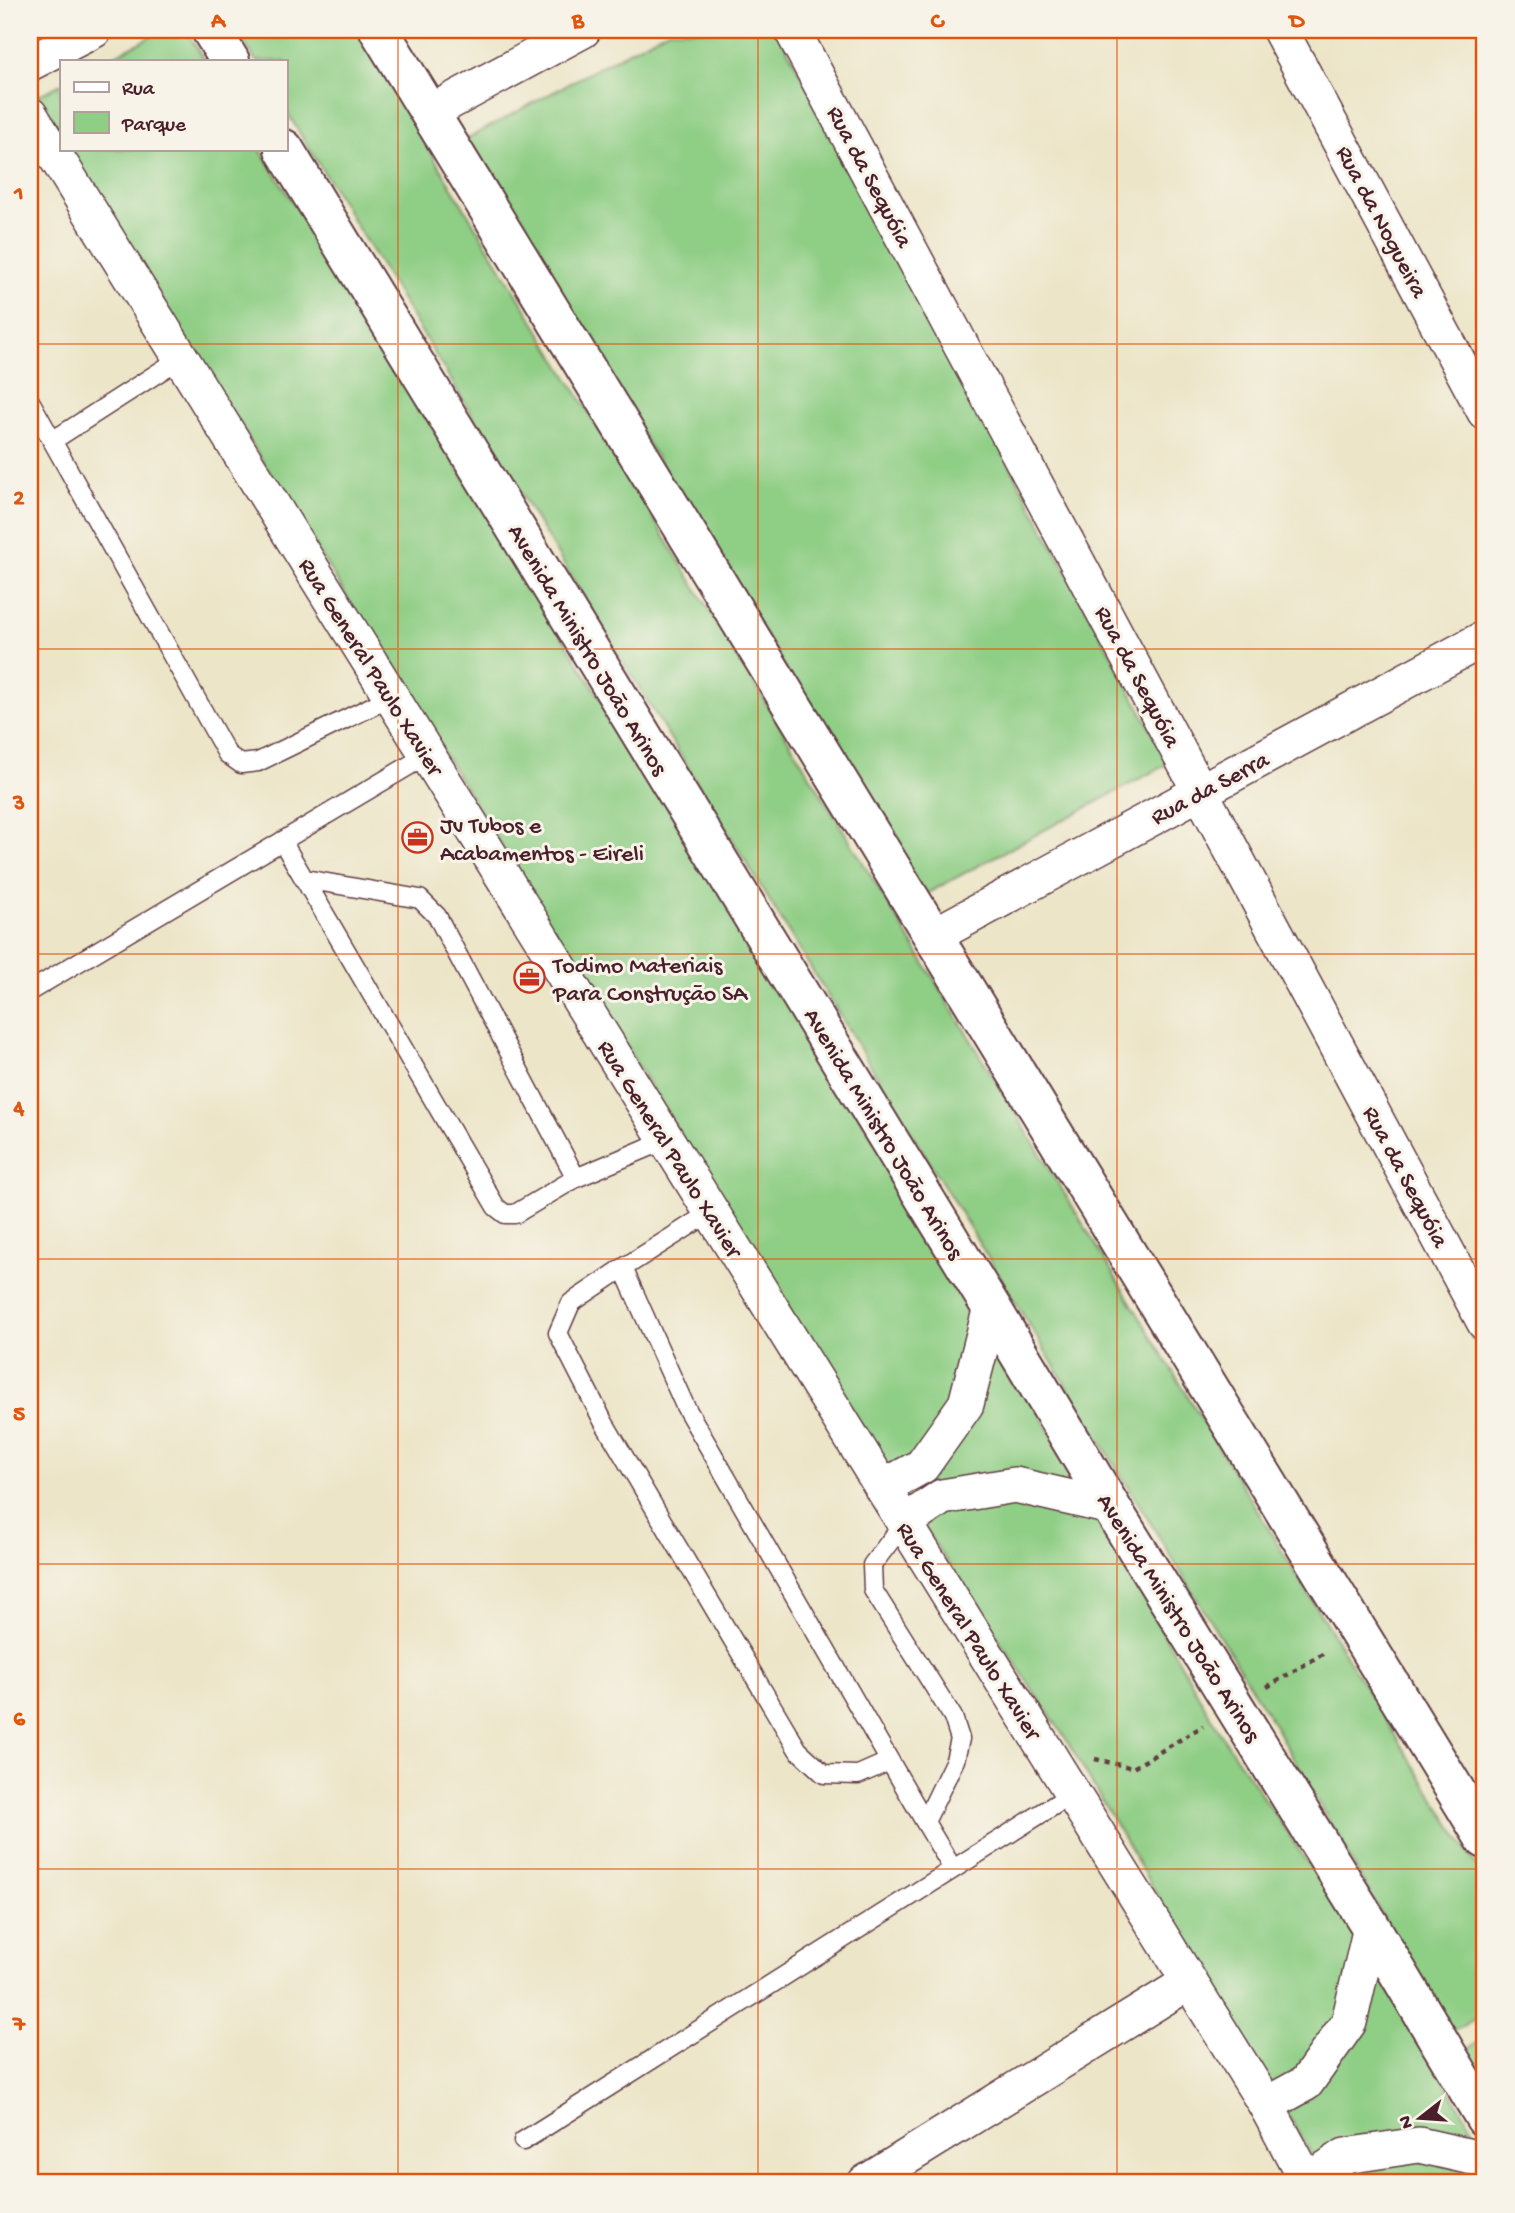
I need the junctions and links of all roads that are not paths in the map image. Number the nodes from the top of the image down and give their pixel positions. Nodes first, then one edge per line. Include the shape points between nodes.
1 (94, 30) edge
2 (211, 30) edge
3 (379, 30) edge
4 (583, 30) edge
5 (792, 30) edge
6 (1280, 30) edge
7 (229, 60) edge
8 (30, 63) edge
9 (429, 113) junction
10 (30, 115) edge
11 (285, 150) edge
12 (181, 358) junction
13 (30, 401) edge
14 (1485, 412) edge
15 (52, 441) junction
16 (1485, 638) edge
17 (391, 696) junction
18 (427, 755) junction
19 (1200, 792) junction
20 (282, 841) junction
21 (305, 879) junction
22 (933, 936) junction
23 (30, 991) edge
24 (666, 1140) junction
25 (576, 1178) junction
26 (711, 1212) junction
27 (623, 1268) junction
28 (991, 1307) junction
29 (1485, 1323) edge
30 (882, 1488) junction
31 (1111, 1507) junction
32 (904, 1523) junction
33 (890, 1761) junction
34 (1072, 1794) junction
35 (925, 1822) junction
36 (1485, 1839) edge
37 (953, 1869) junction
38 (1371, 1927) junction
39 (1189, 1982) junction
40 (1266, 2105) junction
41 (1485, 2118) edge
42 (523, 2141) dead end
43 (1485, 2160) edge
44 (864, 2183) edge
45 (1308, 2183) edge

1 - 8 street
2 - 7 main road
3 - 9 main road
4 - 9 street
5 - 19 street, Rua da Sequóia
6 - 14 street, Rua da Nogueira
9 - 22 main road
10 - 12 street, Rua General Paulo Xavier
11 - 28 main road, Avenida Ministro João Arinos
12 - 15 lane
12 - 17 street, Rua General Paulo Xavier
13 - 15 lane
15 - 17 lane via 227,754 241,764 258,762
16 - 19 street, Rua da Serra
17 - 18 street, Rua General Paulo Xavier
18 - 20 lane
18 - 24 street, Rua General Paulo Xavier
19 - 22 street, Rua da Serra
19 - 29 street, Rua da Sequóia
20 - 21 lane
20 - 23 lane
21 - 25 lane via 420,900 437,916
21 - 25 lane via 496,1207 515,1214
22 - 36 main road
24 - 25 lane
24 - 26 street, Rua General Paulo Xavier
26 - 27 lane
26 - 30 street, Rua General Paulo Xavier
27 - 33 lane via 685,1406
27 - 33 lane via 571,1303 558,1333 603,1421 798,1750 824,1773 859,1774
28 - 30 street via 965,1404 922,1466
28 - 31 main road, Avenida Ministro João Arinos
30 - 32 street, Rua General Paulo Xavier
31 - 32 street via 1015,1485 942,1497
31 - 38 main road, Avenida Ministro João Arinos
32 - 34 street, Rua General Paulo Xavier
32 - 35 lane via 872,1565 873,1590 953,1717 960,1739 956,1760
33 - 35 lane
34 - 37 lane
34 - 39 street, Rua General Paulo Xavier
35 - 37 lane
37 - 42 lane
38 - 40 street via 1349,2022 1306,2083
38 - 41 main road, Avenida Ministro João Arinos
39 - 40 street, Rua General Paulo Xavier
39 - 44 street
40 - 45 street, Rua General Paulo Xavier
43 - 45 street via 1419,2145 1345,2156

